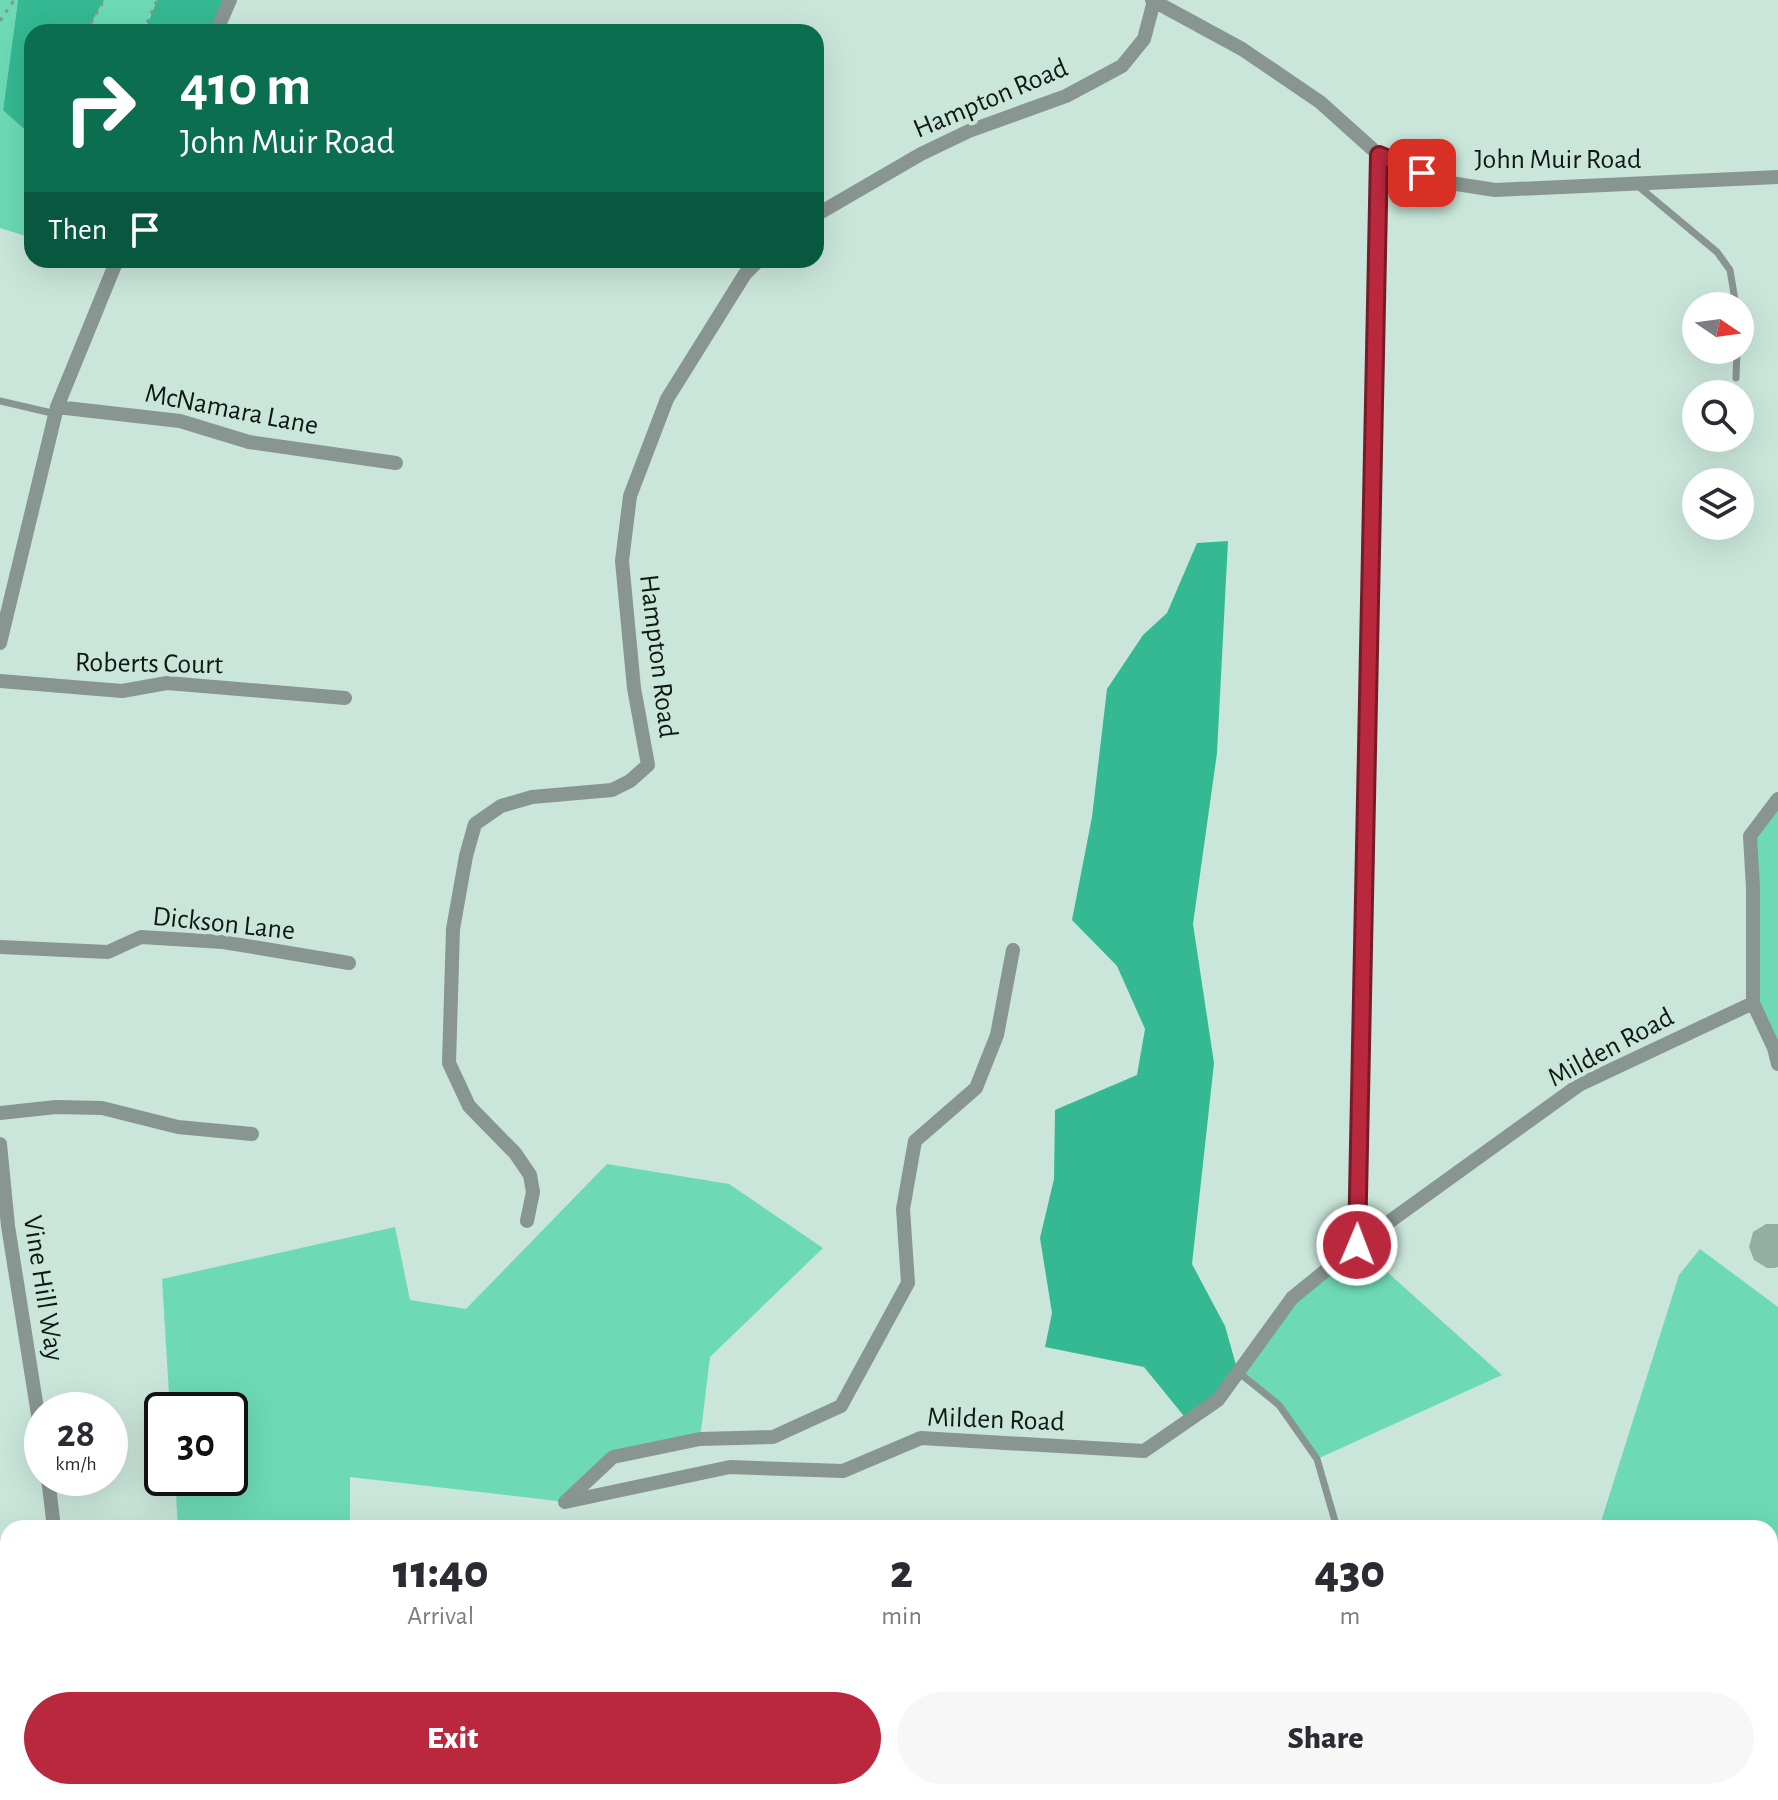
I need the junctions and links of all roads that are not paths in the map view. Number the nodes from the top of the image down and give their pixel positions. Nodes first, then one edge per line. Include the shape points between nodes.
1 (230, 0) edge
2 (1153, 1) edge
3 (220, 24) edge
4 (1379, 155) junction
5 (1778, 177) edge
6 (1637, 184) junction
7 (824, 210) edge
8 (114, 268) edge
9 (751, 268) edge
10 (1734, 292) edge
11 (1736, 364) edge
12 (1736, 378) dead end
13 (0, 401) edge
14 (56, 410) junction
15 (396, 463) dead end
16 (0, 643) edge
17 (0, 681) edge
18 (345, 698) dead end
19 (1778, 799) edge
20 (0, 947) edge
21 (1013, 950) dead end
22 (349, 963) dead end
23 (1753, 1003) junction
24 (1778, 1064) edge
25 (0, 1113) edge
26 (252, 1134) dead end
27 (0, 1144) edge
28 (527, 1221) dead end
29 (1357, 1245) junction
30 (1238, 1372) junction
31 (34, 1392) edge
32 (50, 1496) edge
33 (53, 1520) edge
34 (1335, 1520) edge

1 - 3 street
2 - 4 street, John Muir Road via 1242,49 1320,102
2 - 7 street, Hampton Road via 1144,39 1122,66 1066,96 945,142
4 - 6 street, John Muir Road via 1444,182 1495,190
4 - 29 street
5 - 6 street, John Muir Road
6 - 10 lane via 1717,252 1730,270
8 - 14 street
9 - 28 street, Hampton Road via 667,399 630,496 622,561 634,688 648,765 612,790 532,797 501,806 475,824 466,856 453,929 449,1063 469,1106 530,1175 533,1192
11 - 12 lane
13 - 14 lane
14 - 15 street, McNamara Lane via 180,421 249,442
14 - 16 street
17 - 18 street, Roberts Court via 122,691 167,683
19 - 23 street via 1750,836
20 - 22 street, Dickson Lane via 108,952 141,937 223,942
21 - 30 street, Milden Road via 997,1035 976,1088 915,1141 903,1209 908,1283 841,1406 773,1437 700,1439 613,1457 565,1502 730,1467 843,1471 921,1438 1144,1451 1218,1400
23 - 24 street
23 - 29 street, Milden Road via 1579,1085
25 - 26 street via 102,1108 178,1127
27 - 31 street, Vine Hill Way
29 - 30 street, Milden Road via 1292,1298
30 - 34 lane via 1279,1405 1317,1459
32 - 33 street

